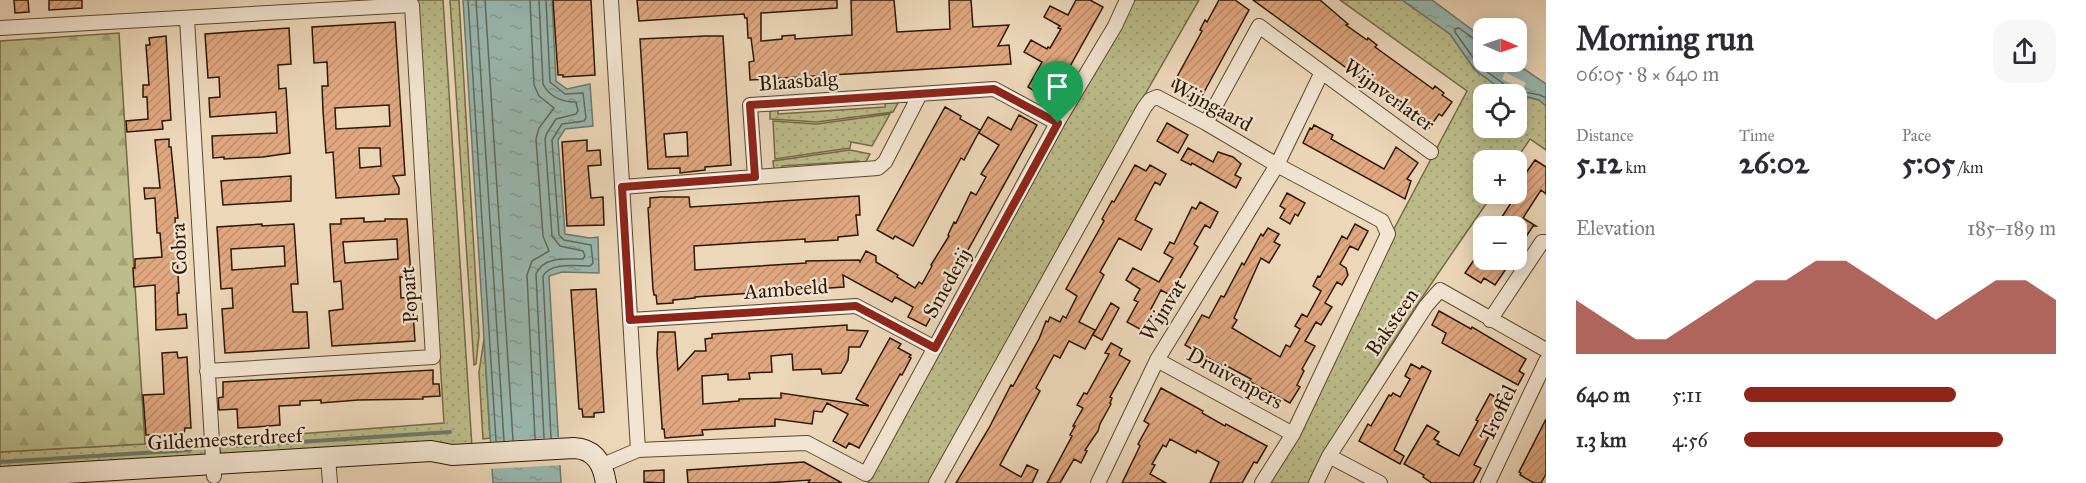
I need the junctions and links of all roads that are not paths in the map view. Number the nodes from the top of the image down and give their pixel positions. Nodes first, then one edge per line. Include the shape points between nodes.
1 (611, 0) edge
2 (1127, 0) edge
3 (187, 19) junction
4 (0, 28) edge
5 (1322, 72) junction
6 (920, 94) junction
7 (1058, 123) junction
8 (1206, 123) junction
9 (1431, 152) dead end
10 (1277, 165) junction
11 (755, 177) junction
12 (622, 187) junction
13 (1546, 242) edge
14 (630, 320) junction
15 (1490, 320) junction
16 (935, 348) junction
17 (1545, 351) edge
18 (1157, 360) junction
19 (207, 371) junction
20 (1293, 434) junction
21 (638, 450) junction
22 (1329, 456) junction
23 (214, 470) junction
24 (329, 470) edge
25 (607, 470) edge
26 (0, 477) edge
27 (863, 479) edge
28 (92, 483) edge
29 (619, 483) edge
30 (936, 483) edge
31 (1098, 483) edge
32 (1262, 483) edge
33 (1316, 483) edge
34 (1380, 483) edge
35 (1488, 483) edge

1 - 12 street
2 - 7 street, Smederij
3 - 4 street
3 - 19 street, Cobra
3 - 19 street, Popart via 412,5 433,357
5 - 8 street, Wijnverlater via 1259,26
5 - 9 street, Wijnverlater
5 - 10 street, Wijnverlater
6 - 7 street, Blaasbalg via 994,89
6 - 11 street via 885,162 878,168
6 - 11 street, Blaasbalg via 750,105
7 - 16 street, Smederij
8 - 10 street, Wijngaard
8 - 30 street, Wijngaard via 1157,97 1150,100
10 - 18 street, Wijnvat
10 - 20 street, Wijngaard via 1382,221 1388,234
11 - 12 street
12 - 14 street
13 - 15 street via 1542,242
14 - 16 street, Aambeeld via 856,306
14 - 21 street
15 - 17 street, Baksteen
15 - 22 street, Baksteen via 1440,290
16 - 27 street, Smederij
17 - 35 street, Troffel
18 - 20 street, Druivenpers
18 - 31 street, Wijnvat
19 - 23 street, Cobra
20 - 32 street, Wijngaard
21 - 25 street, Smederij
21 - 27 street, Smederij via 807,443
22 - 33 street, Baksteen
22 - 34 street
23 - 24 street, Gildemeesterdreef
23 - 26 street, Gildemeesterdreef
23 - 28 street, Gildemeesterdreef
24 - 25 street, Gildemeesterdreef via 588,444 602,447
25 - 29 street

